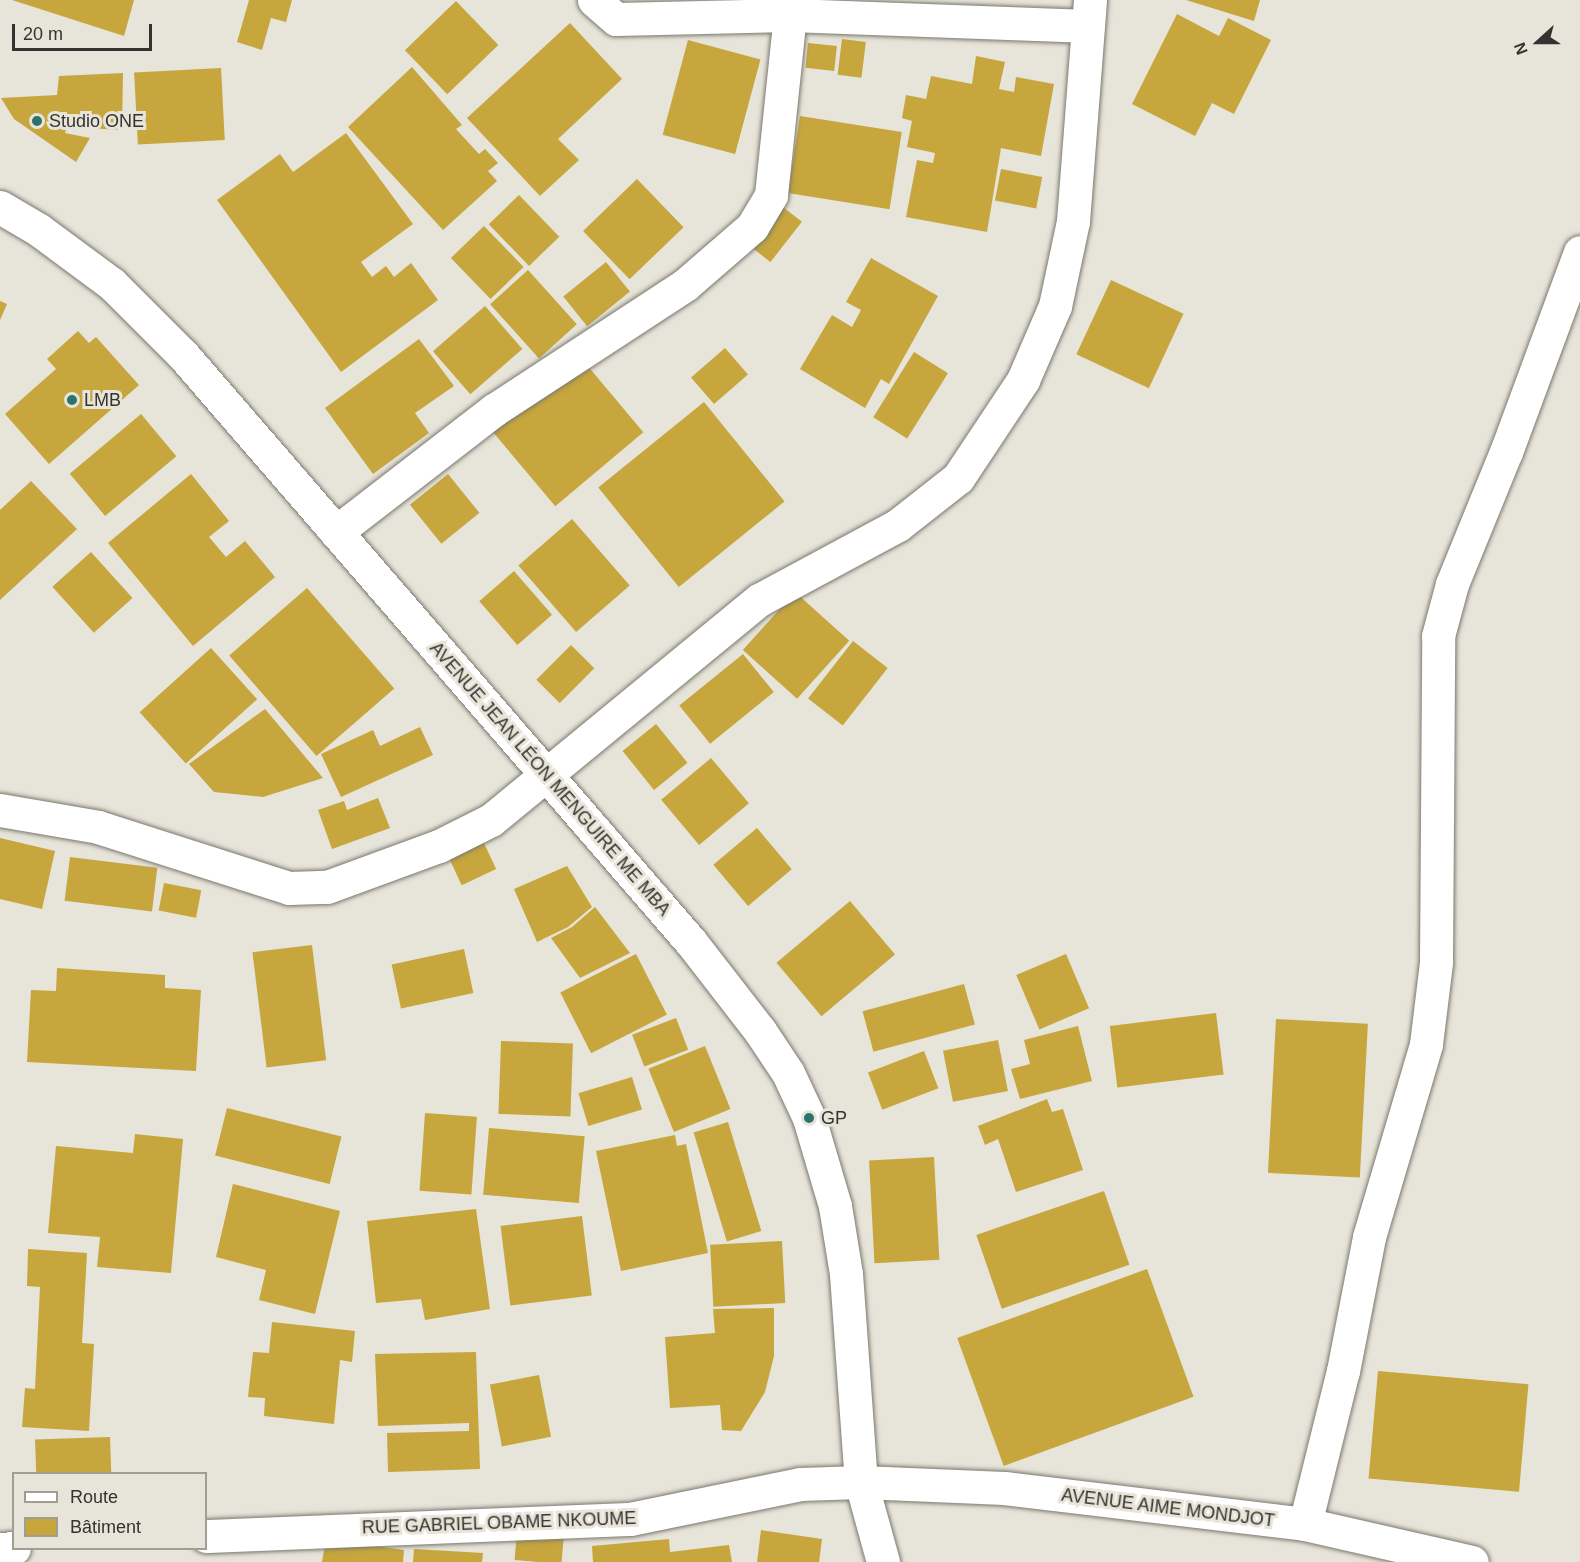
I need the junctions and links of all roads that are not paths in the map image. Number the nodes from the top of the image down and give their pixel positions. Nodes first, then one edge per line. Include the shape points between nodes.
1 (594, 0) edge
2 (1089, 13) edge
3 (790, 15) junction
4 (0, 207) edge
5 (1580, 252) edge
6 (336, 532) junction
7 (546, 776) junction
8 (0, 810) edge
9 (861, 1482) junction
10 (1305, 1524) junction
11 (207, 1536) edge
12 (883, 1562) edge
13 (1472, 1562) edge

1 - 3 street via 616,19
2 - 3 street
2 - 7 street via 1073,221 1054,306 1023,380 958,478 898,525 759,600
3 - 6 street via 771,195 752,227 685,285 494,410
4 - 6 street, AVENUE JEAN LÉON MENGUIRE ME MBA via 39,230 112,284 183,355
5 - 10 street via 1452,584 1438,636 1436,962 1426,1044 1369,1237 1343,1371
6 - 7 street, AVENUE JEAN LÉON MENGUIRE ME MBA
7 - 8 street via 491,820 440,846 327,887 289,888 98,827
7 - 9 street, AVENUE JEAN LÉON MENGUIRE ME MBA via 691,942 788,1073 832,1194 846,1274
9 - 10 street, AVENUE AIME MONDJOT via 1004,1488
9 - 11 street, RUE GABRIEL OBAME NKOUME via 800,1484 630,1519
9 - 12 street, AVENUE JEAN LÉON MENGUIRE ME MBA
10 - 13 street, AVENUE AIME MONDJOT

